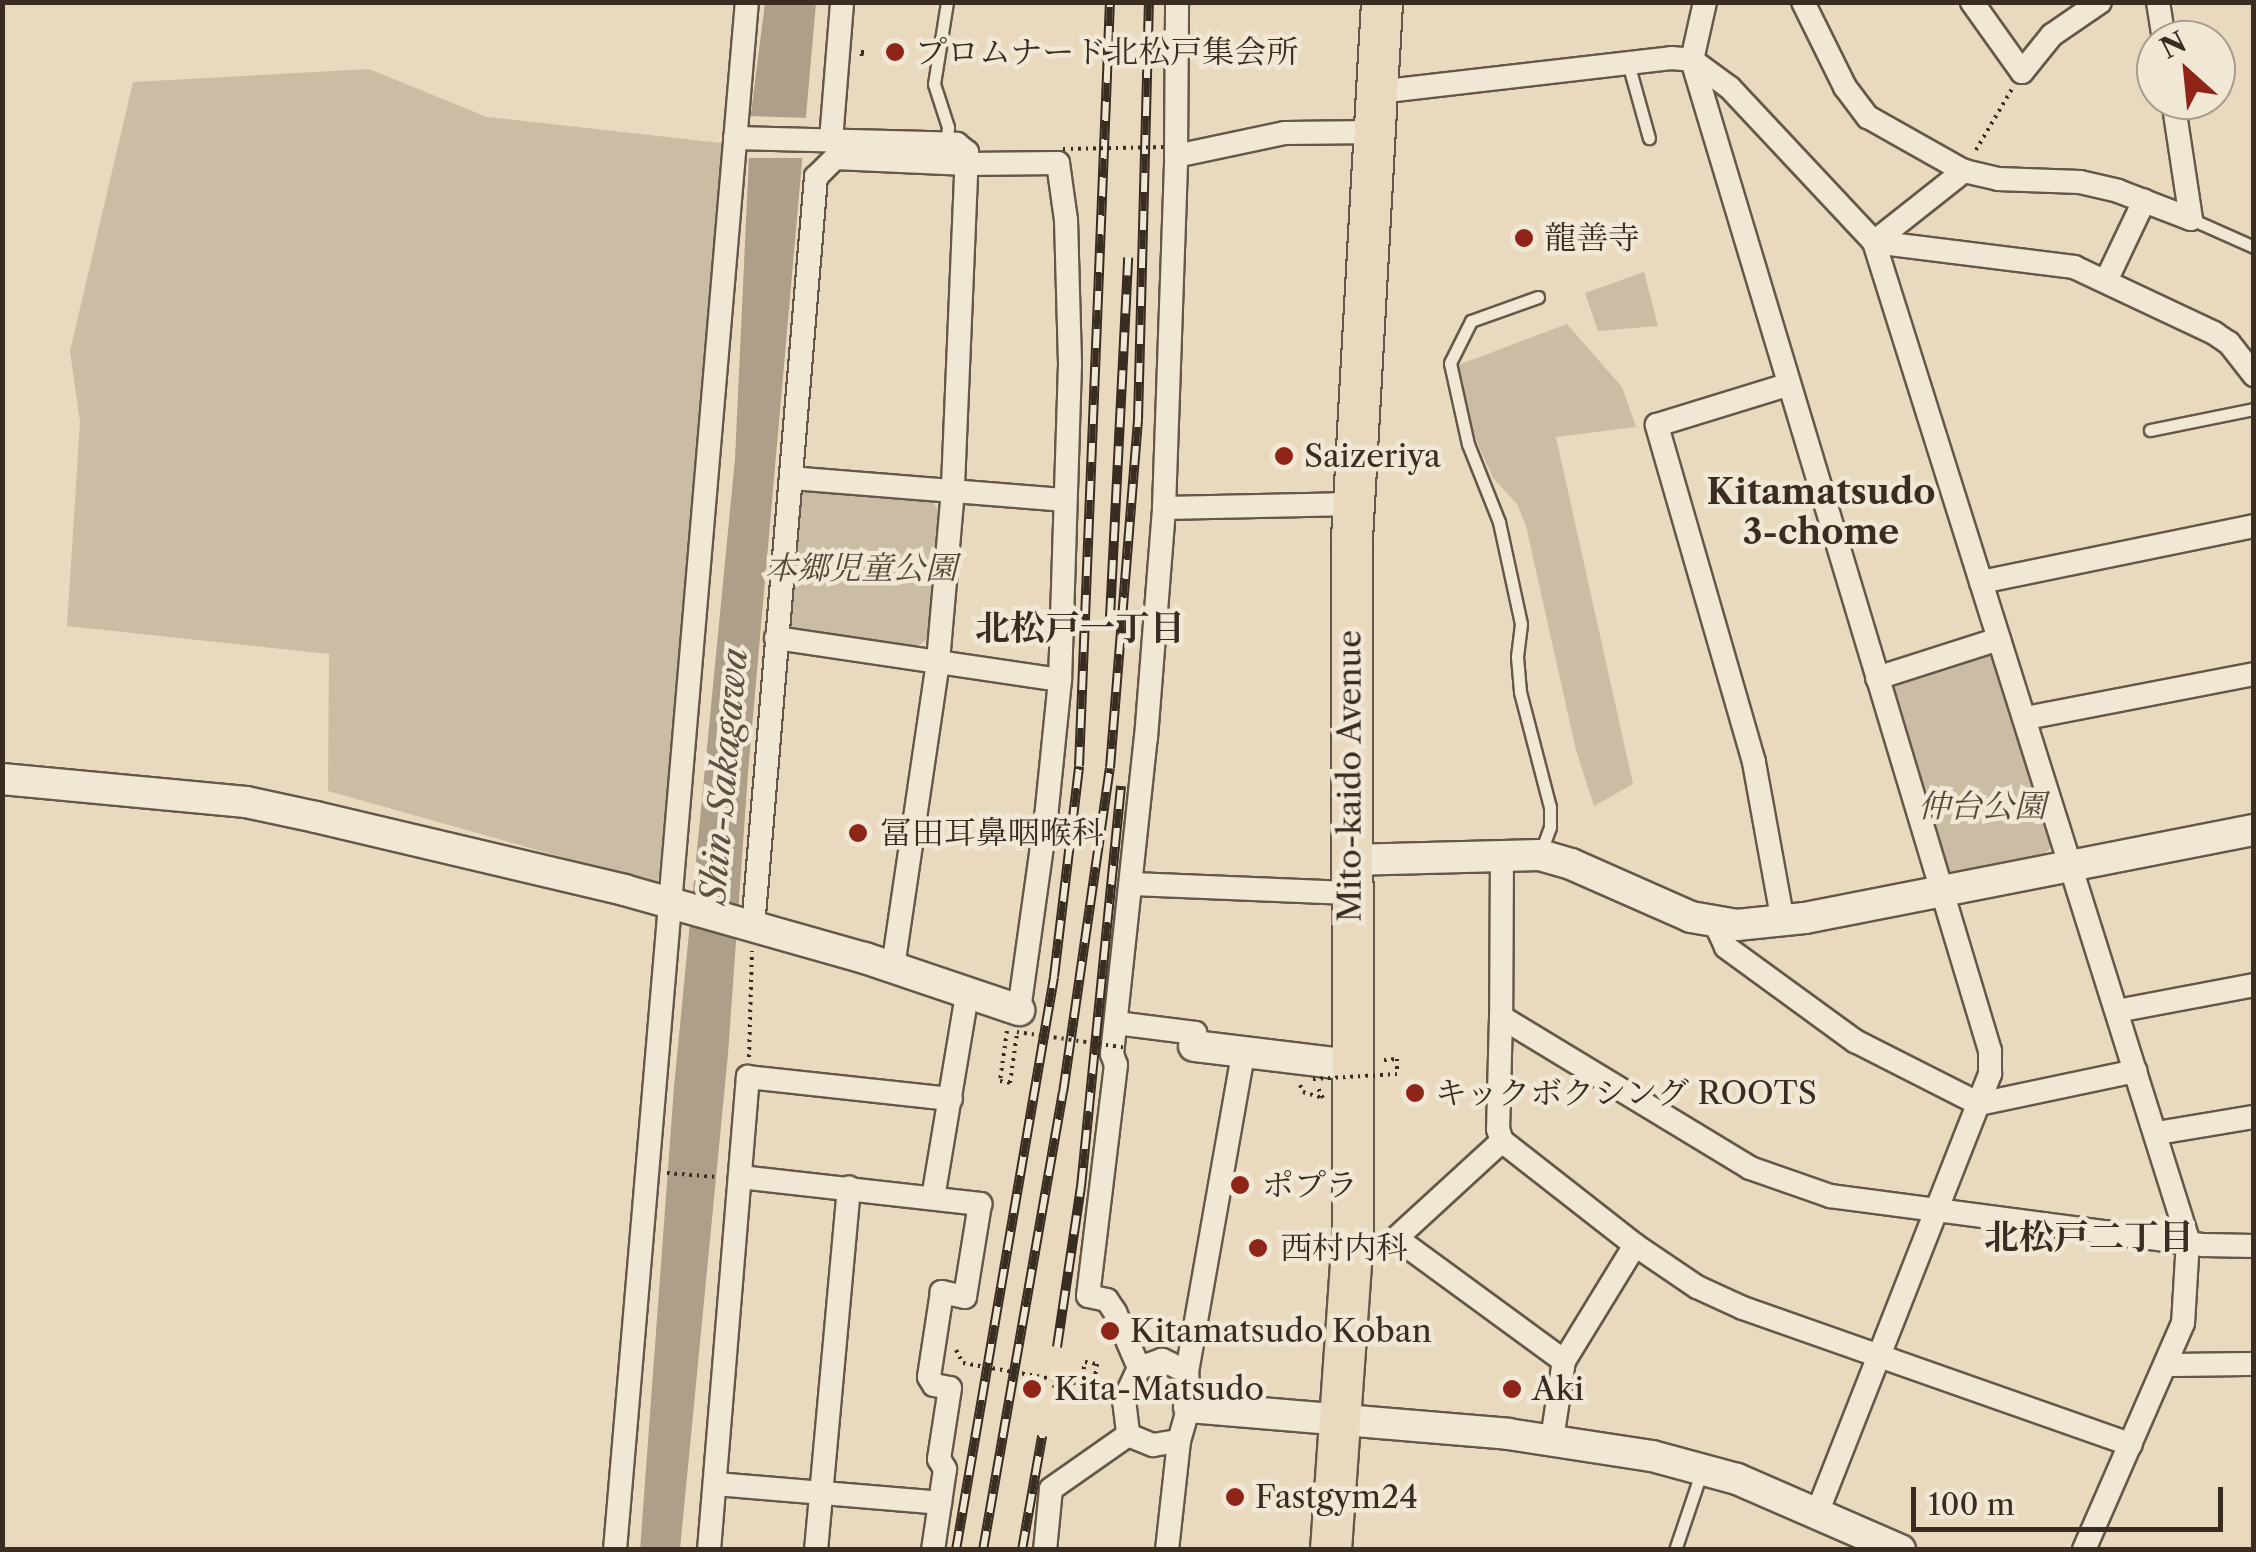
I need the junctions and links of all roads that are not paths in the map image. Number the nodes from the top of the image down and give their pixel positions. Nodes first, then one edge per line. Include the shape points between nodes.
1 (746, 2) edge
2 (842, 2) edge
3 (946, 2) edge
4 (1177, 2) edge
5 (1382, 2) edge
6 (1705, 2) edge
7 (1803, 2) edge
8 (1972, 2) edge
9 (2100, 2) edge
10 (1692, 60) junction
11 (1628, 62) junction
12 (1378, 92) junction
13 (2176, 120) edge
14 (1375, 132) junction
15 (741, 138) junction
16 (1649, 138) dead end
17 (821, 140) junction
18 (946, 144) junction
19 (1171, 152) junction
20 (967, 164) junction
21 (1964, 171) junction
22 (2144, 201) junction
23 (2191, 219) junction
24 (1874, 242) junction
25 (2254, 247) edge
26 (2106, 282) junction
27 (1538, 297) dead end
28 (2254, 376) edge
29 (1786, 385) junction
30 (2254, 409) edge
31 (2150, 430) dead end
32 (791, 478) junction
33 (953, 490) junction
34 (1064, 500) junction
35 (1354, 504) junction
36 (1164, 508) junction
37 (2254, 526) edge
38 (1981, 582) junction
39 (776, 638) junction
40 (1999, 639) junction
41 (938, 662) junction
42 (2254, 674) edge
43 (1877, 678) junction
44 (1060, 680) junction
45 (2026, 718) junction
46 (2, 779) edge
47 (2254, 830) edge
48 (1502, 853) junction
49 (1540, 855) junction
50 (2072, 866) junction
51 (1350, 876) junction
52 (1132, 884) junction
53 (1941, 891) junction
54 (670, 903) junction
55 (1783, 922) junction
56 (1715, 924) junction
57 (753, 927) junction
58 (893, 967) junction
59 (2254, 985) edge
60 (967, 994) junction
61 (2117, 1011) junction
62 (1501, 1017) junction
63 (1014, 1019) joint
64 (1116, 1023) junction
65 (1194, 1046) joint
66 (1243, 1052) junction
67 (1362, 1063) junction
68 (2136, 1071) junction
69 (951, 1099) junction
70 (1979, 1104) junction
71 (2254, 1117) edge
72 (2157, 1133) junction
73 (1502, 1141) junction
74 (733, 1177) junction
75 (849, 1188) junction
76 (933, 1198) junction
77 (1937, 1211) junction
78 (1352, 1237) junction
79 (1396, 1238) junction
80 (2188, 1240) junction
81 (1635, 1245) junction
82 (2254, 1246) edge
83 (1880, 1357) junction
84 (1564, 1361) junction
85 (2254, 1364) edge
86 (2168, 1365) junction
87 (1139, 1368) junction
88 (1187, 1372) junction
89 (1189, 1407) junction
90 (1343, 1421) junction
91 (1128, 1435) junction
92 (1552, 1439) junction
93 (1179, 1442) junction
94 (2130, 1444) junction
95 (1702, 1469) junction
96 (715, 1484) junction
97 (821, 1492) junction
98 (940, 1503) junction
99 (1818, 1511) junction
100 (615, 1550) edge
101 (709, 1550) edge
102 (816, 1550) edge
103 (933, 1550) edge
104 (1045, 1550) edge
105 (1167, 1550) edge
106 (1330, 1550) edge
107 (1675, 1550) edge
108 (1900, 1550) edge
109 (2084, 1550) edge

1 - 15 street
2 - 17 street
3 - 18 lane via 934,84 948,127
4 - 19 street
5 - 12 highway, Mito-kaido Avenue
6 - 10 street
7 - 21 street via 1845,87 1868,117
8 - 9 street via 2022,72 2052,35
10 - 11 street
10 - 24 street via 1730,88
10 - 29 street
11 - 12 street
11 - 16 lane
12 - 14 highway, Mito-kaido Avenue
13 - 23 street
14 - 19 street via 1285,133
14 - 35 highway, Mito-kaido Avenue
15 - 17 street
15 - 54 street
17 - 18 street
18 - 20 street via 964,146
19 - 36 street
20 - 32 street via 835,158 816,178
20 - 33 street
20 - 34 street via 1058,163 1068,263
21 - 22 street via 2080,182
21 - 24 street
22 - 23 street
22 - 26 street
23 - 25 lane
24 - 26 street via 2041,261
24 - 38 street
26 - 28 street via 2229,343
27 - 49 lane via 1471,322 1450,363 1468,444 1499,522 1521,624 1520,692 1550,807
29 - 43 street
29 - 55 street via 1657,424 1754,762
30 - 31 lane
32 - 33 street
32 - 39 street
33 - 34 street
33 - 41 street
34 - 44 street
35 - 36 street
35 - 51 highway, Mito-kaido Avenue
36 - 52 street
37 - 38 street
38 - 40 street
39 - 41 street
39 - 57 street
40 - 43 street
40 - 45 street
41 - 44 street
41 - 58 street
42 - 45 street
43 - 53 street
44 - 63 street
45 - 50 street
46 - 54 street via 246,802
47 - 50 street
48 - 49 street
48 - 51 street
48 - 62 street
49 - 56 street
50 - 53 street
50 - 61 street
51 - 52 street
51 - 67 highway, Mito-kaido Avenue
52 - 64 street
53 - 55 street
53 - 70 street via 1990,1050
54 - 57 street
54 - 100 street
55 - 56 street
56 - 70 street via 1726,948 1855,1041
57 - 58 street
58 - 60 street
59 - 61 street
60 - 63 street
60 - 69 street
61 - 68 street
62 - 73 street
62 - 77 street via 1750,1168 1830,1196
64 - 65 street via 1195,1033
64 - 87 street via 1088,1296 1107,1300
65 - 66 street
66 - 67 street
66 - 88 street
67 - 78 highway, Mito-kaido Avenue
68 - 70 street
68 - 72 street
69 - 74 street via 748,1076
69 - 76 street
70 - 77 street
71 - 72 street
72 - 80 street
73 - 79 street
73 - 81 street
74 - 75 street
74 - 96 street
75 - 76 street
75 - 97 street
76 - 98 street via 980,1204 965,1296 942,1292 932,1360 934,1385 950,1388
77 - 80 street
77 - 83 street
78 - 79 street
78 - 90 highway, Mito-kaido Avenue
79 - 84 street
80 - 82 street
80 - 86 street via 2188,1293
81 - 83 street via 1697,1287
81 - 84 street
83 - 94 street
83 - 99 street
84 - 92 street
85 - 86 street
86 - 94 street
87 - 88 street via 1162,1360
87 - 91 street via 1124,1400
88 - 89 street
89 - 90 street
89 - 93 street
90 - 92 street
90 - 106 highway, Mito-kaido Avenue
91 - 93 street via 1153,1444
91 - 104 street via 1051,1489
92 - 95 street
93 - 105 street
94 - 109 street
95 - 99 street
95 - 107 lane
96 - 97 street
96 - 101 street
97 - 98 street
97 - 102 street
98 - 103 street
99 - 108 street

